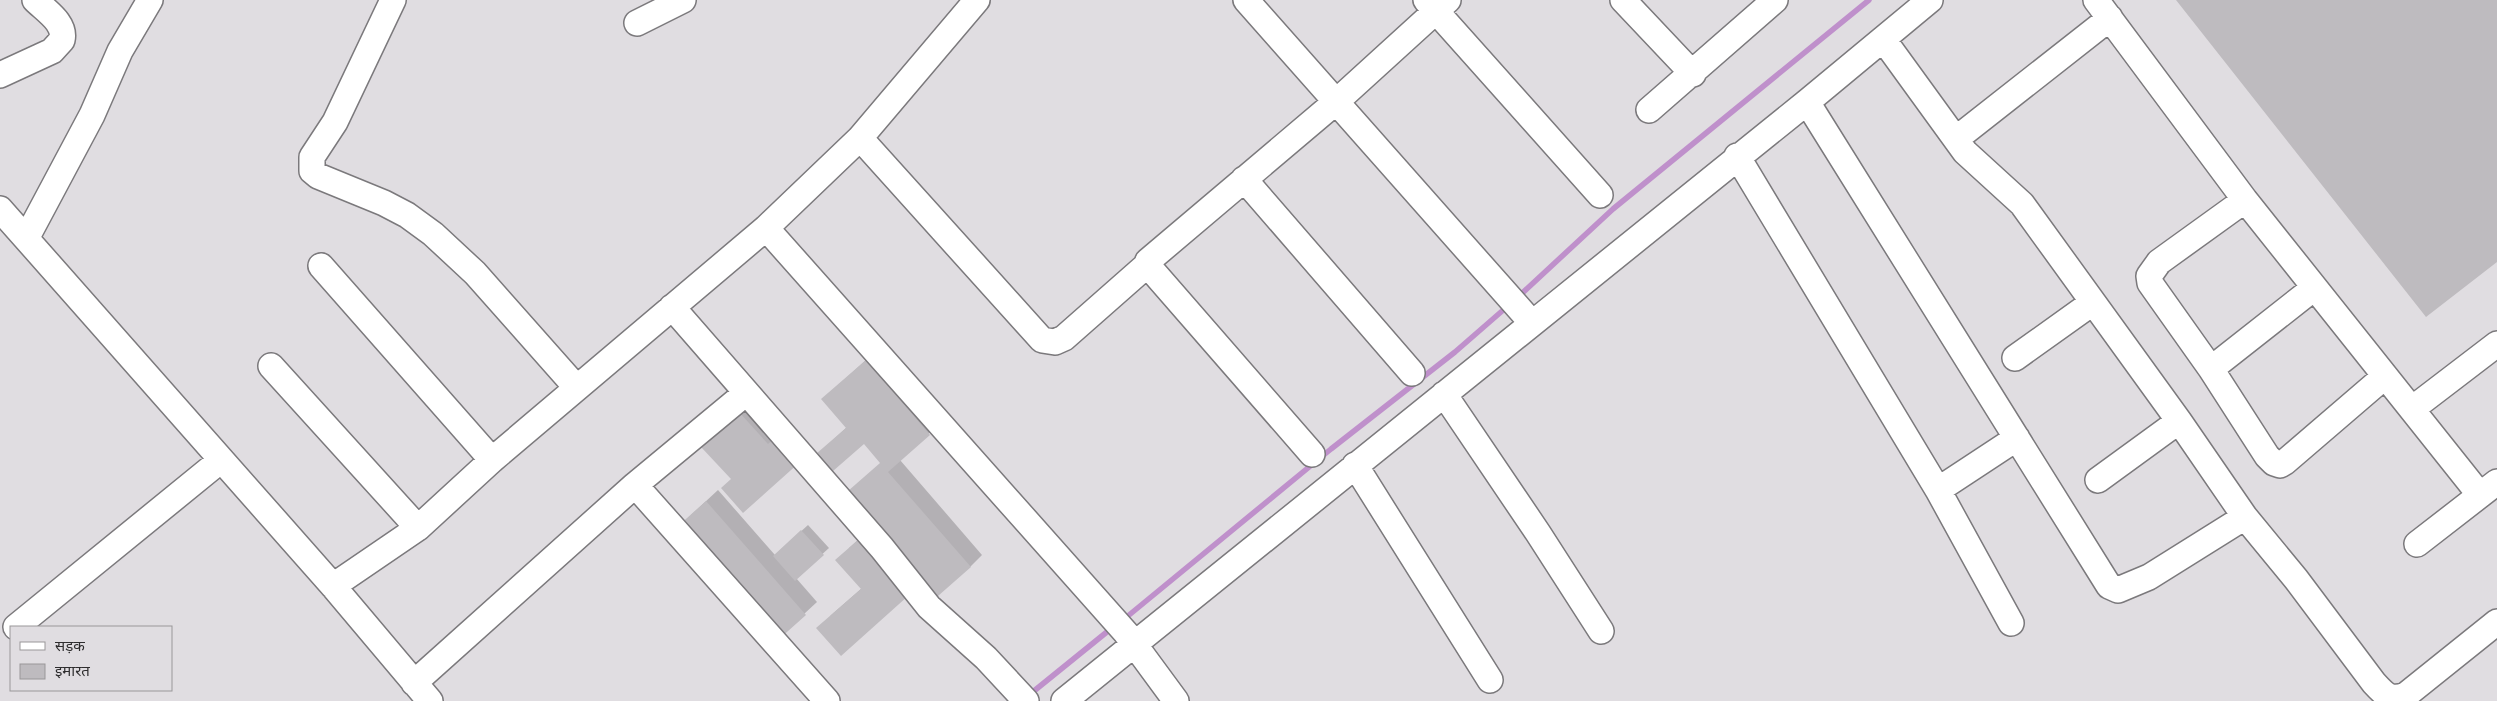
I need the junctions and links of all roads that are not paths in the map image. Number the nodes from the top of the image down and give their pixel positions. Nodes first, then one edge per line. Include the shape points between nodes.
1 (35, 0) edge
2 (150, 0) edge
3 (393, 0) edge
4 (683, 0) edge
5 (977, 0) edge
6 (1246, 0) edge
7 (1623, 0) edge
8 (1930, 0) edge
9 (1437, 4) edge
10 (1763, 4) edge
11 (2103, 9) edge
12 (637, 23) dead end
13 (1883, 39) junction
14 (1693, 74) junction
15 (0, 75) edge
16 (1337, 101) junction
17 (1807, 102) junction
18 (1649, 110) dead end
19 (860, 138) junction
20 (1956, 138) junction
21 (1737, 156) junction
22 (1244, 178) junction
23 (1600, 195) dead end
24 (2245, 200) junction
25 (0, 209) edge
26 (766, 228) junction
27 (27, 237) junction
28 (1148, 264) junction
29 (321, 266) dead end
30 (2314, 288) junction
31 (2092, 303) junction
32 (672, 307) junction
33 (1521, 310) junction
34 (2497, 344) edge
35 (2015, 358) dead end
36 (270, 366) dead end
37 (2211, 368) junction
38 (1412, 373) dead end
39 (2384, 377) junction
40 (576, 387) junction
41 (746, 393) junction
42 (1444, 394) junction
43 (2412, 409) junction
44 (2179, 421) junction
45 (2017, 438) junction
46 (1312, 454) dead end
47 (221, 460) junction
48 (492, 460) junction
49 (1355, 465) junction
50 (2098, 480) dead end
51 (635, 485) junction
52 (2489, 489) edge
53 (1938, 490) junction
54 (2245, 517) junction
55 (418, 528) junction
56 (2417, 544) dead end
57 (333, 586) junction
58 (2497, 622) edge
59 (2011, 623) dead end
60 (17, 626) edge
61 (1601, 631) dead end
62 (10, 632) edge
63 (1125, 633) junction
64 (0, 640) edge
65 (1490, 680) dead end
66 (422, 692) edge
67 (827, 701) edge
68 (1026, 701) edge
69 (1064, 701) edge
70 (1176, 701) edge

1 - 15 street via 60,25 62,40 52,50
2 - 27 street via 120,51 92,115
3 - 40 street via 335,122 312,157 312,171 384,203 433,234 475,273
4 - 12 street
5 - 19 street
6 - 16 street
7 - 14 street
8 - 13 street
9 - 16 street
9 - 23 street
10 - 14 street
11 - 20 street
11 - 24 street
13 - 17 street
13 - 20 street
14 - 18 street
16 - 22 street
16 - 33 street
17 - 21 street
17 - 45 street
19 - 26 street
19 - 28 street via 1042,340 1055,342 1064,338
20 - 31 street via 1976,165 1999,181 2022,204
21 - 33 street
21 - 53 street
22 - 28 street via 1150,257
22 - 38 street
24 - 30 street
24 - 37 street via 2159,262 2149,276 2150,283
25 - 27 street
26 - 32 street
26 - 63 street
27 - 47 street
28 - 46 street
29 - 48 street
30 - 37 street
30 - 39 street
31 - 35 street
31 - 44 street
32 - 40 street
32 - 41 street
33 - 42 street
34 - 43 street
36 - 55 street
37 - 39 street via 2267,456 2280,465
39 - 43 street
40 - 48 street
41 - 51 street
41 - 68 street via 882,548 929,607 986,658
42 - 49 street
42 - 61 street
43 - 52 street
44 - 50 street
44 - 54 street
45 - 53 street
45 - 54 street via 2109,586 2118,590 2149,577
47 - 57 street
47 - 60 street
48 - 55 street
49 - 63 street
49 - 65 street
51 - 66 street
51 - 67 street
52 - 56 street
53 - 59 street
54 - 58 street via 2387,697 2396,699 2406,695
55 - 57 street
57 - 66 street
62 - 64 street
63 - 69 street
63 - 70 street

